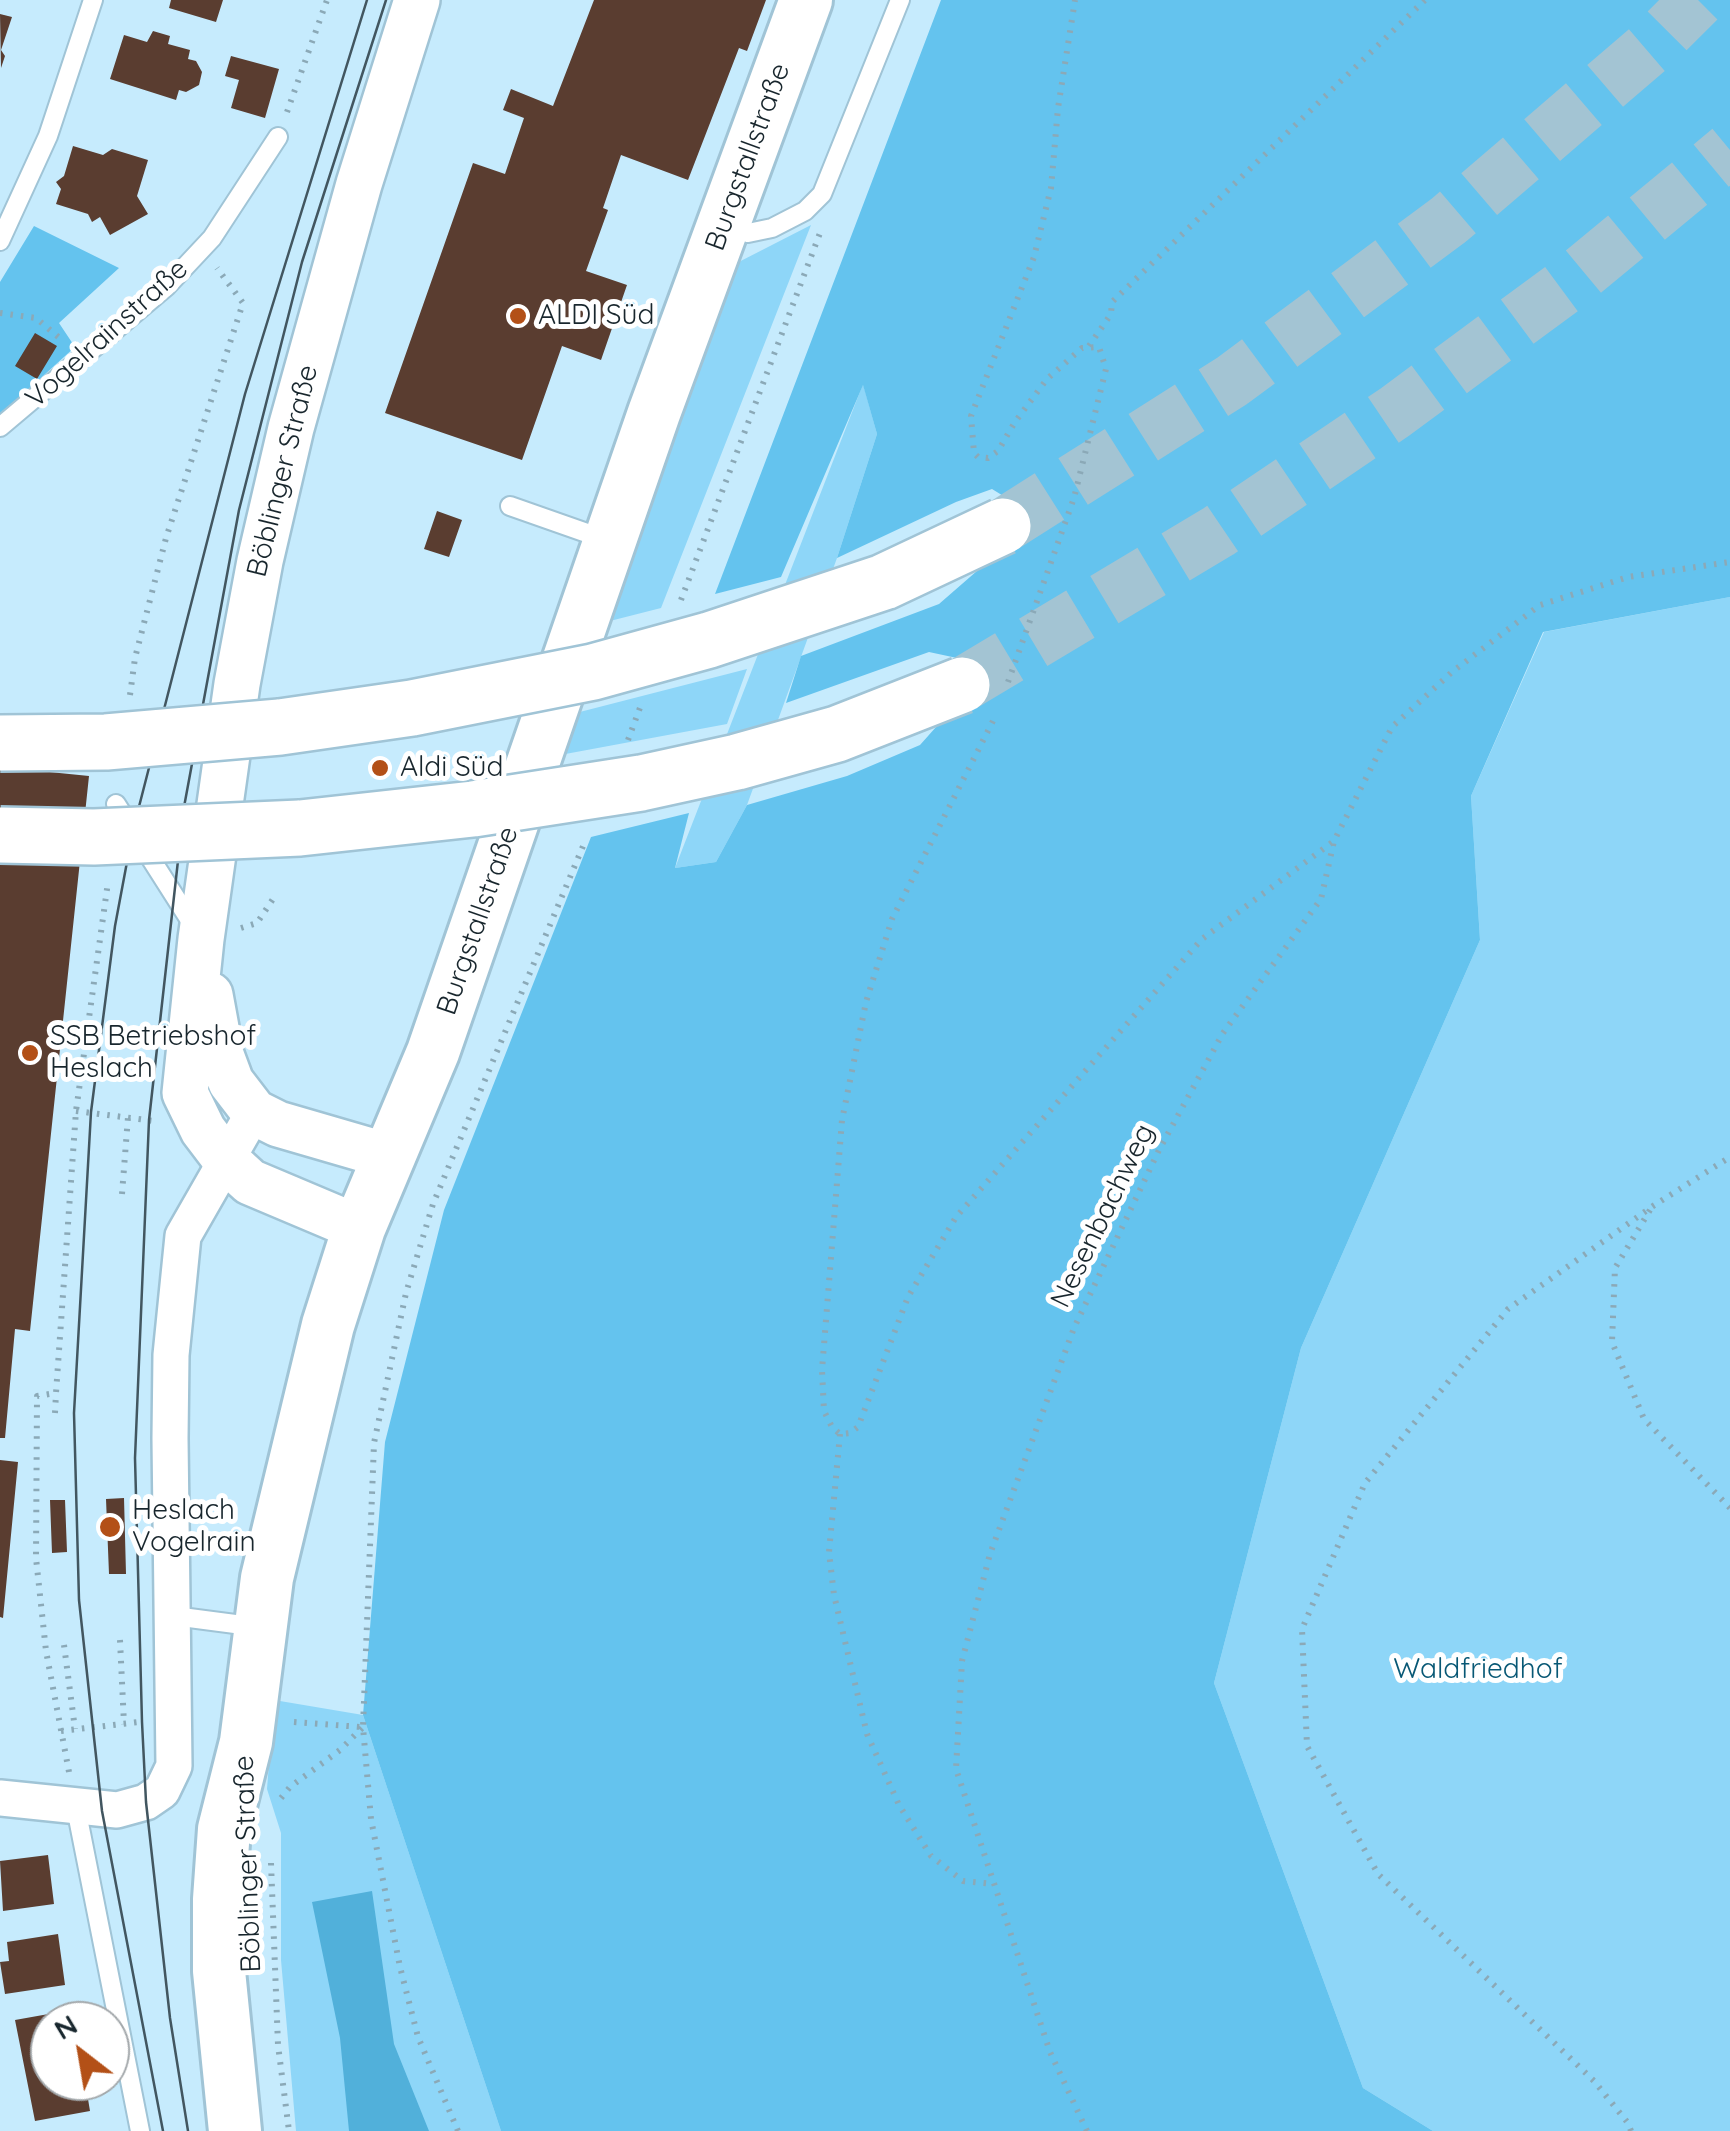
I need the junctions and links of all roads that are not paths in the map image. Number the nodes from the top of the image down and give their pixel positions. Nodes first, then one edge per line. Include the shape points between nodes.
1 (93, 0) edge
2 (417, 0) edge
3 (806, 0) edge
4 (900, 0) edge
5 (278, 138) road end
6 (723, 224) junction
7 (0, 242) edge
8 (0, 427) edge
9 (510, 506) dead end
10 (1003, 526) tunnel mouth
11 (610, 541) junction
12 (988, 695) tunnel mouth
13 (0, 743) edge
14 (116, 804) dead end
15 (0, 835) edge
16 (202, 946) junction
17 (254, 1112) junction
18 (388, 1156) junction
19 (224, 1159) junction
20 (359, 1228) junction
21 (174, 1616) junction
22 (260, 1628) junction
23 (246, 1742) junction
24 (0, 1798) edge
25 (76, 1808) junction
26 (140, 2131) edge
27 (236, 2131) edge
28 (264, 2131) edge

1 - 7 lane via 48,136
2 - 16 street, Böblinger Straße via 358,184 264,542 237,684
3 - 6 main road, Burgstallstraße
4 - 6 lane via 822,194 772,228 748,233
5 - 8 lane, Vogelrainstraße via 212,238 167,286
6 - 11 main road, Burgstallstraße
9 - 11 lane
10 - 13 highway, bridge via 884,582 593,672 280,727 106,742
11 - 18 main road, Burgstallstraße via 432,1052
12 - 15 highway, bridge via 738,762 473,809 300,828
14 - 16 lane
16 - 17 street, Böblinger Straße via 221,1055
16 - 19 street, Böblinger Straße via 185,1093
17 - 18 street
17 - 19 street
18 - 20 main road, Burgstallstraße
19 - 20 street, Böblinger Straße via 250,1182
19 - 21 street via 183,1236 170,1388
20 - 22 main road, Burgstallstraße via 296,1446
21 - 22 lane
21 - 25 street via 174,1766 162,1791 117,1810
22 - 23 main road, Burgstallstraße
23 - 27 main road, Böblinger Straße via 224,1829 219,1900
23 - 28 main road, Böblinger Straße via 253,2053
24 - 25 street
25 - 26 lane

